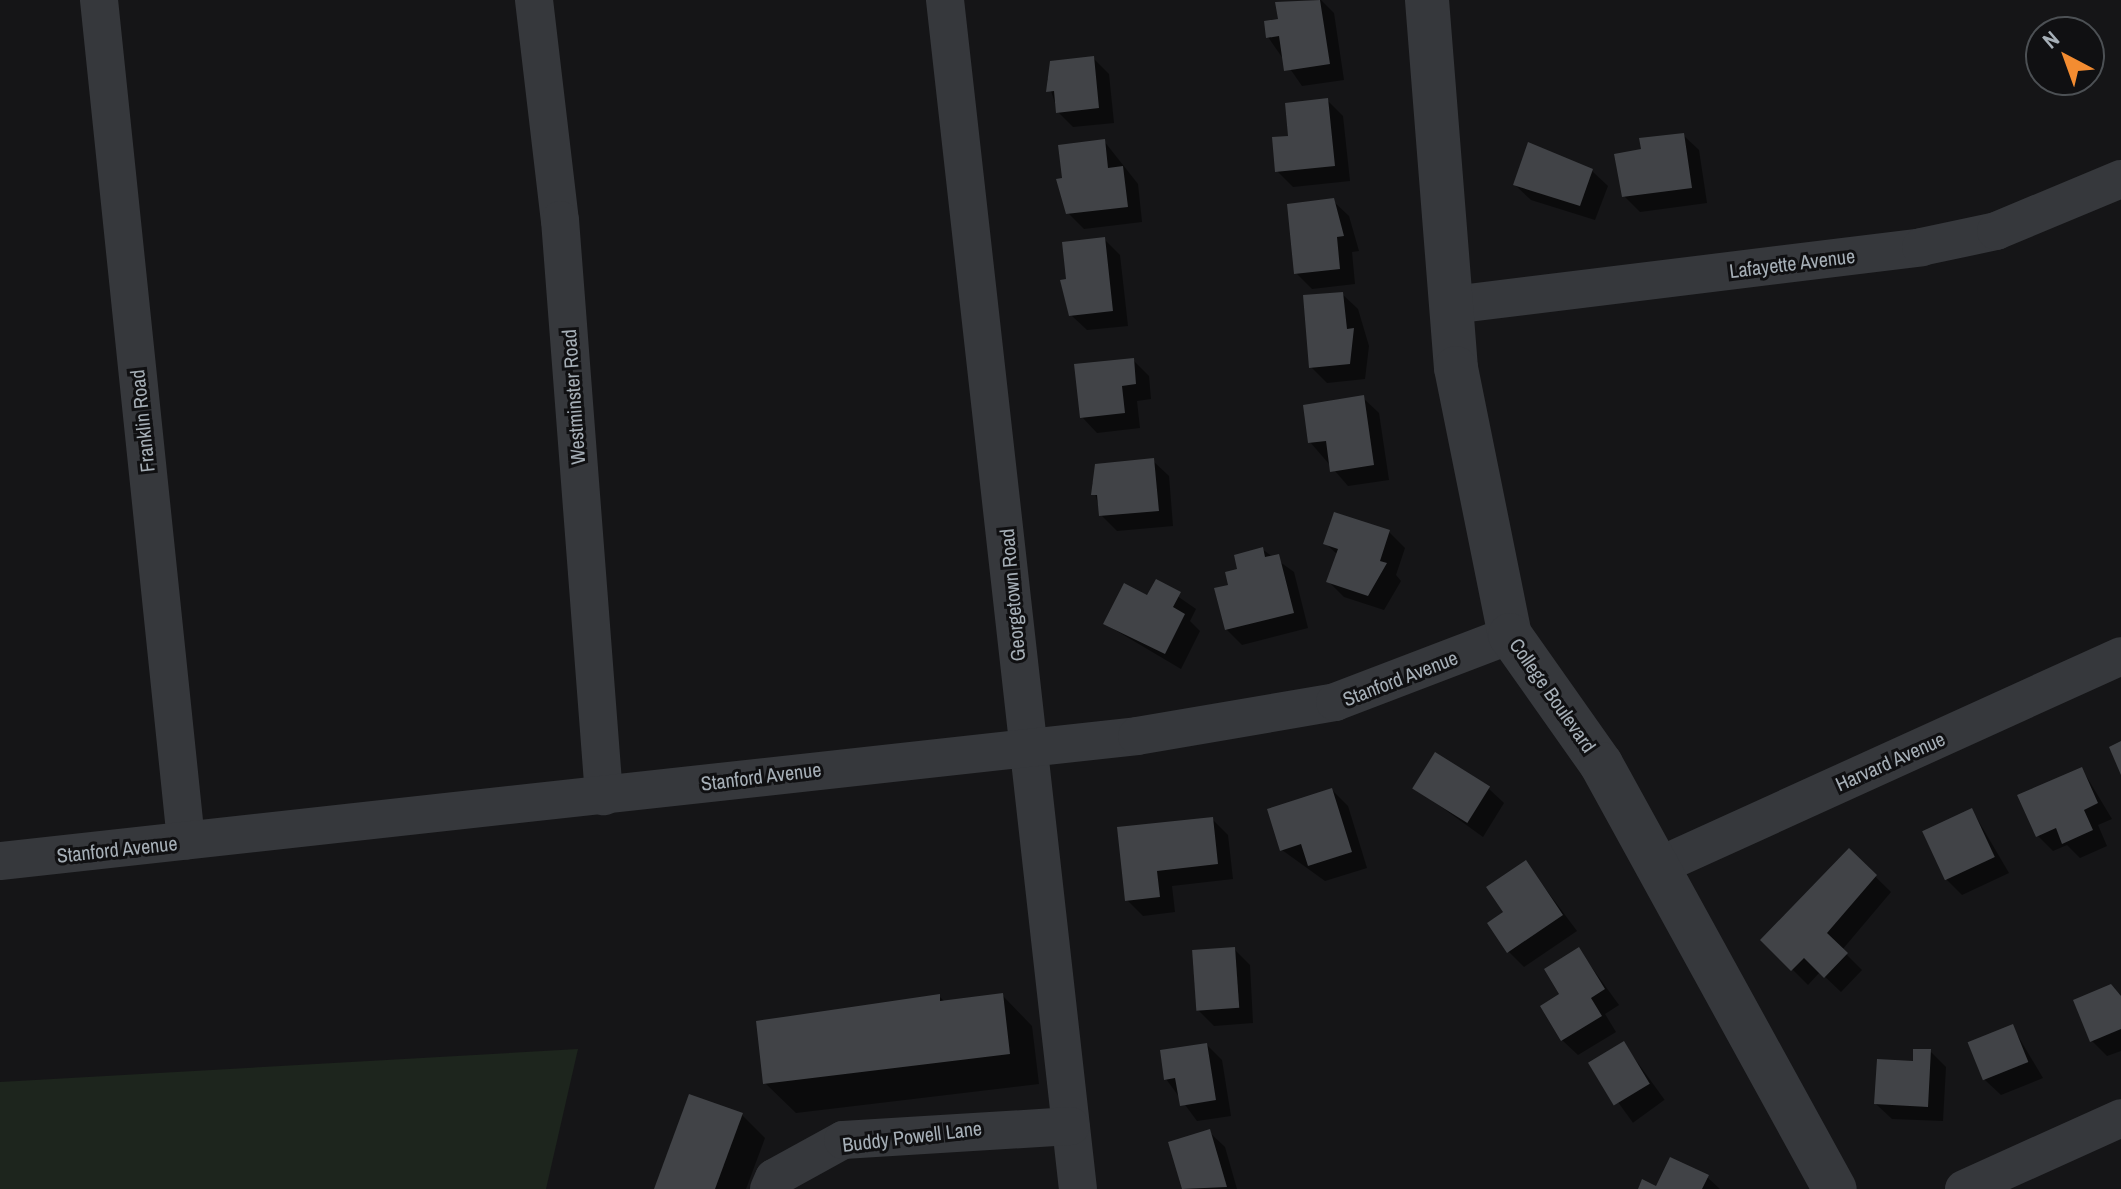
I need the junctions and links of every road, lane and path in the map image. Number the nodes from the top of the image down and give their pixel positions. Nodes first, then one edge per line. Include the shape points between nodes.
1 (99, 0) edge
2 (534, 0) edge
3 (945, 0) edge
4 (1427, 0) edge
5 (2121, 179) edge
6 (1452, 305) junction
7 (1510, 635) junction
8 (2121, 656) edge
9 (1026, 747) junction
10 (604, 796) junction
11 (186, 841) junction
12 (0, 861) edge
13 (1659, 866) junction
14 (2121, 1118) edge
15 (1071, 1126) junction
16 (769, 1189) edge
17 (1078, 1189) edge
18 (1835, 1189) edge
19 (1964, 1189) edge

1 - 11 street, Franklin Road
2 - 10 street, Westminster Road via 560,220
3 - 9 street, Georgetown Road
4 - 6 street, College Boulevard
5 - 6 street, Lafayette Avenue via 1996,231 1921,247
6 - 7 street, College Boulevard via 1456,368
7 - 9 street, Stanford Avenue via 1335,702
7 - 13 street, College Boulevard via 1601,764
8 - 13 street, Harvard Avenue
9 - 10 street, Stanford Avenue
9 - 15 street, Georgetown Road
10 - 11 street, Stanford Avenue
11 - 12 street, Stanford Avenue
13 - 18 street, College Boulevard via 1738,1022 1769,1065
14 - 19 street
15 - 16 street, Buddy Powell Lane via 843,1140 774,1178
15 - 17 street, Georgetown Road

